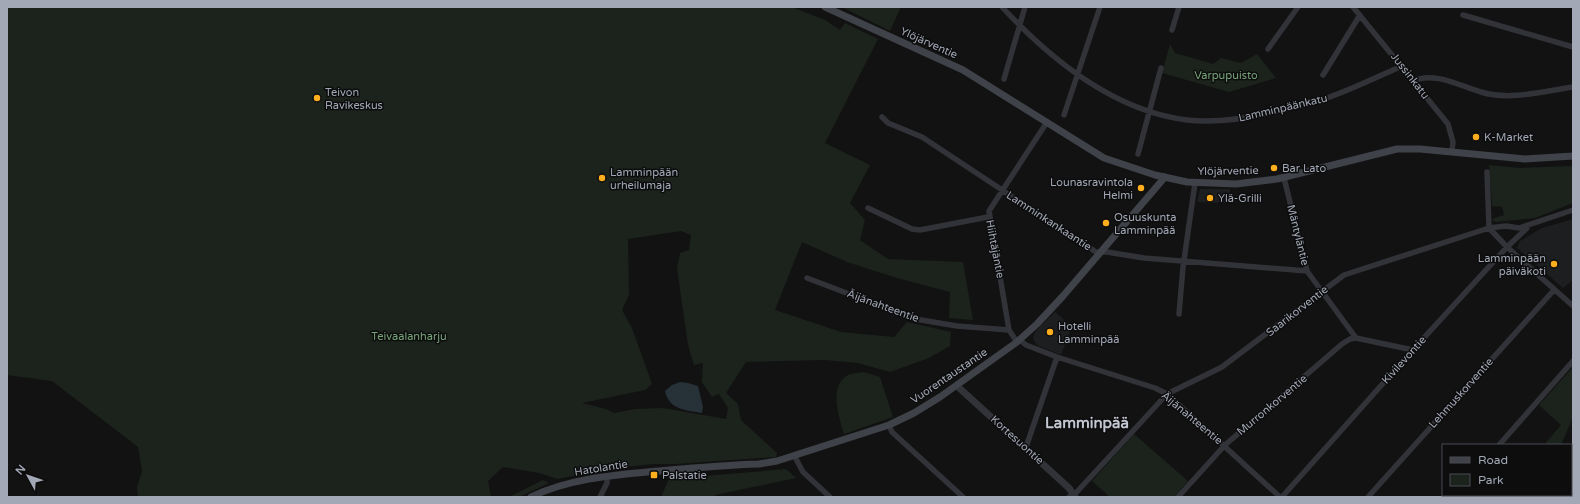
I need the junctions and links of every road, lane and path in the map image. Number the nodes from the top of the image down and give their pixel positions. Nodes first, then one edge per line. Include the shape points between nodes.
1 (826, 7) edge
2 (1002, 7) edge
3 (1025, 7) edge
4 (1100, 7) edge
5 (1179, 7) edge
6 (1298, 7) edge
7 (1353, 7) edge
8 (1360, 15) junction
9 (1463, 16) dead end
10 (1019, 25) junction
11 (1172, 30) dead end
12 (1573, 47) edge
13 (1268, 49) dead end
14 (1402, 66) junction
15 (1161, 68) dead end
16 (1077, 73) junction
17 (1323, 75) dead end
18 (1004, 79) dead end
19 (1413, 80) junction
20 (1573, 87) edge
21 (1150, 112) junction
22 (1064, 115) dead end
23 (882, 117) dead end
24 (1047, 122) junction
25 (1452, 151) junction
26 (1138, 154) dead end
27 (1573, 156) edge
28 (1487, 172) dead end
29 (1165, 177) junction
30 (1284, 178) junction
31 (1195, 183) junction
32 (1002, 191) junction
33 (868, 208) dead end
34 (1573, 210) edge
35 (988, 217) junction
36 (1529, 226) junction
37 (1489, 228) junction
38 (1506, 247) junction
39 (1101, 253) junction
40 (1185, 261) junction
41 (1307, 271) junction
42 (807, 278) dead end
43 (1554, 290) junction
44 (1321, 292) junction
45 (1573, 306) edge
46 (1179, 314) dead end
47 (1009, 330) junction
48 (1356, 338) junction
49 (1018, 341) junction
50 (1413, 350) junction
51 (1057, 357) junction
52 (1573, 361) edge
53 (957, 386) junction
54 (1167, 394) junction
55 (888, 425) junction
56 (1500, 444) edge
57 (1225, 445) junction
58 (1026, 448) junction
59 (795, 457) junction
60 (676, 469) joint
61 (607, 477) junction
62 (1073, 496) edge
63 (531, 497) edge
64 (600, 497) edge
65 (830, 497) edge
66 (964, 497) edge
67 (1178, 497) edge
68 (1281, 497) edge
69 (1368, 497) edge

1 - 24 main road, Ylöjärventie via 963,70
2 - 10 street, Lamminpäänkatu
3 - 10 street
4 - 16 street
5 - 11 street
6 - 13 street
7 - 8 street, Jussinkatu
8 - 14 street, Jussinkatu
8 - 17 street
9 - 12 street
10 - 16 street, Lamminpäänkatu via 1040,45
10 - 18 street
14 - 19 street, Jussinkatu
14 - 21 street, Lamminpäänkatu via 1325,99 1256,116 1221,121 1188,120
15 - 21 street
16 - 21 street, Lamminpäänkatu via 1114,97
16 - 22 street
19 - 20 street via 1429,76 1484,93 1505,95
19 - 25 street, Jussinkatu via 1449,126 1453,142
21 - 26 street
23 - 32 street, Lamminkankaantie via 888,123 922,137
24 - 29 main road, Ylöjärventie via 1104,158
24 - 32 street, Hiihtäjäntie
25 - 27 main road, Ylöjärventie via 1525,159
25 - 30 main road, Ylöjärventie via 1391,150
28 - 37 street
29 - 31 main road, Ylöjärventie
29 - 39 main road, Vuorentaustantie
30 - 31 main road, Ylöjärventie via 1236,184
30 - 41 street, Mäntyläntie
31 - 40 street
32 - 35 street, Hiihtäjäntie
32 - 39 street, Lamminkankaantie
33 - 35 street via 912,229 920,230
34 - 36 street, Saarikorventie
35 - 47 street, Hiihtäjäntie
36 - 37 street, Saarikorventie
36 - 38 street, Kivilevontie
37 - 38 street
37 - 44 street, Saarikorventie via 1344,274
38 - 43 street
38 - 50 street, Kivilevontie
39 - 40 street, Lamminkankaantie
39 - 49 main road, Vuorentaustantie via 1037,324
40 - 41 street, Lamminkankaantie
40 - 46 street
41 - 44 street, Mäntyläntie
42 - 47 street, Äijänahteentie via 915,319 957,326
43 - 45 street
43 - 69 street, Lehmuskorventie
44 - 48 street, Mäntyläntie
44 - 54 street, Saarikorventie via 1222,367
47 - 49 street, Hiihtäjäntie
48 - 50 street
48 - 57 street, Murronkorventie via 1342,344
49 - 51 street, Äijänahteentie
49 - 53 main road, Vuorentaustantie
50 - 68 street, Kivilevontie
51 - 54 street, Äijänahteentie
51 - 58 street
52 - 56 street
53 - 55 main road, Vuorentaustantie via 926,407
53 - 58 street, Kortesuontie
54 - 57 street, Äijänahteentie
54 - 62 street, Saarikorventie
55 - 59 main road, Vuorentaustantie
55 - 66 street via 892,432
57 - 67 street, Murronkorventie
57 - 68 street, Äijänahteentie
58 - 62 street, Kortesuontie via 1069,488
59 - 60 main road, Vuorentaustantie via 759,464
59 - 65 street via 802,472
60 - 61 main road, Hatolantie
61 - 63 main road, Hatolantie via 568,484
61 - 64 street via 607,484

